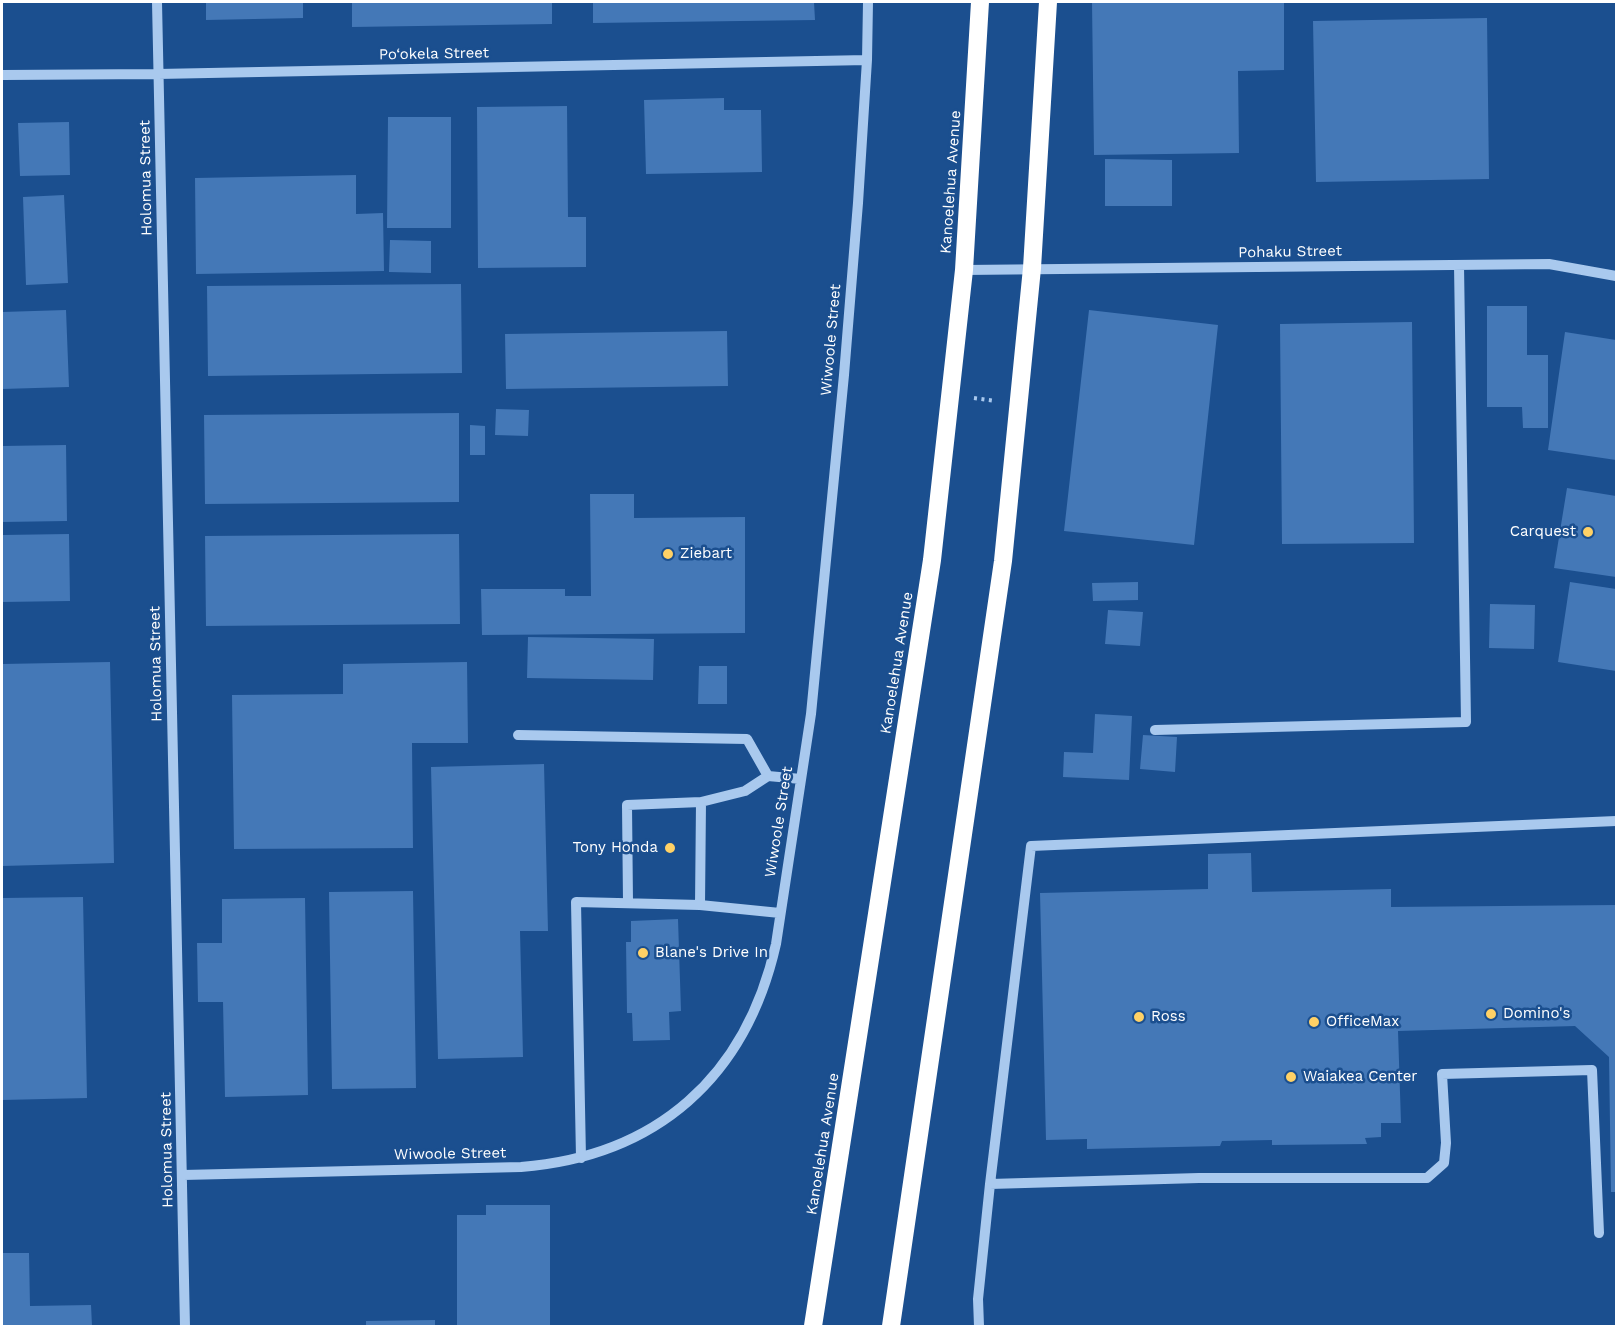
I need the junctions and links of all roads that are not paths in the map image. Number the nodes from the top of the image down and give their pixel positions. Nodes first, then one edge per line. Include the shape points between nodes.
1 (158, 2) edge
2 (867, 2) edge
3 (980, 2) edge
4 (1048, 2) edge
5 (867, 60) junction
6 (158, 74) junction
7 (2, 75) edge
8 (1459, 265) junction
9 (1032, 268) junction
10 (964, 270) junction
11 (1617, 276) edge
12 (1155, 730) dead end
13 (518, 735) dead end
14 (768, 776) junction
15 (801, 778) junction
16 (701, 802) junction
17 (1617, 821) edge
18 (628, 902) junction
19 (700, 905) junction
20 (780, 913) junction
21 (581, 1158) junction
22 (183, 1175) junction
23 (990, 1184) junction
24 (1599, 1233) dead end
25 (185, 1326) edge
26 (813, 1326) edge
27 (891, 1326) edge
28 (979, 1326) edge

1 - 6 street, Holomua Street
2 - 5 street, Wiwoole Street
3 - 10 highway, Kanoelehua Avenue
4 - 9 highway
5 - 6 street, Po‘okela Street
5 - 15 street, Wiwoole Street via 843,387 811,714
6 - 7 street, Po‘okela Street
6 - 22 street, Holomua Street
8 - 9 street, Pohaku Street
8 - 11 street, Pohaku Street via 1550,264
8 - 12 street via 1466,722
9 - 10 street, Pohaku Street
9 - 27 highway via 1003,561
10 - 26 highway, Kanoelehua Avenue via 932,560
13 - 14 street via 747,739
14 - 15 street
14 - 16 street via 745,791
15 - 20 street, Wiwoole Street
16 - 18 street via 627,805
16 - 19 street
17 - 23 street via 1031,846
18 - 19 street
18 - 21 street via 576,902
19 - 20 street
20 - 21 street, Wiwoole Street via 769,974 746,1030 729,1056 688,1101 664,1120 620,1144
21 - 22 street, Wiwoole Street via 521,1167
22 - 25 street, Holomua Street
23 - 24 street via 1199,1178 1426,1178 1444,1163 1442,1074 1592,1070
23 - 28 street via 978,1299

